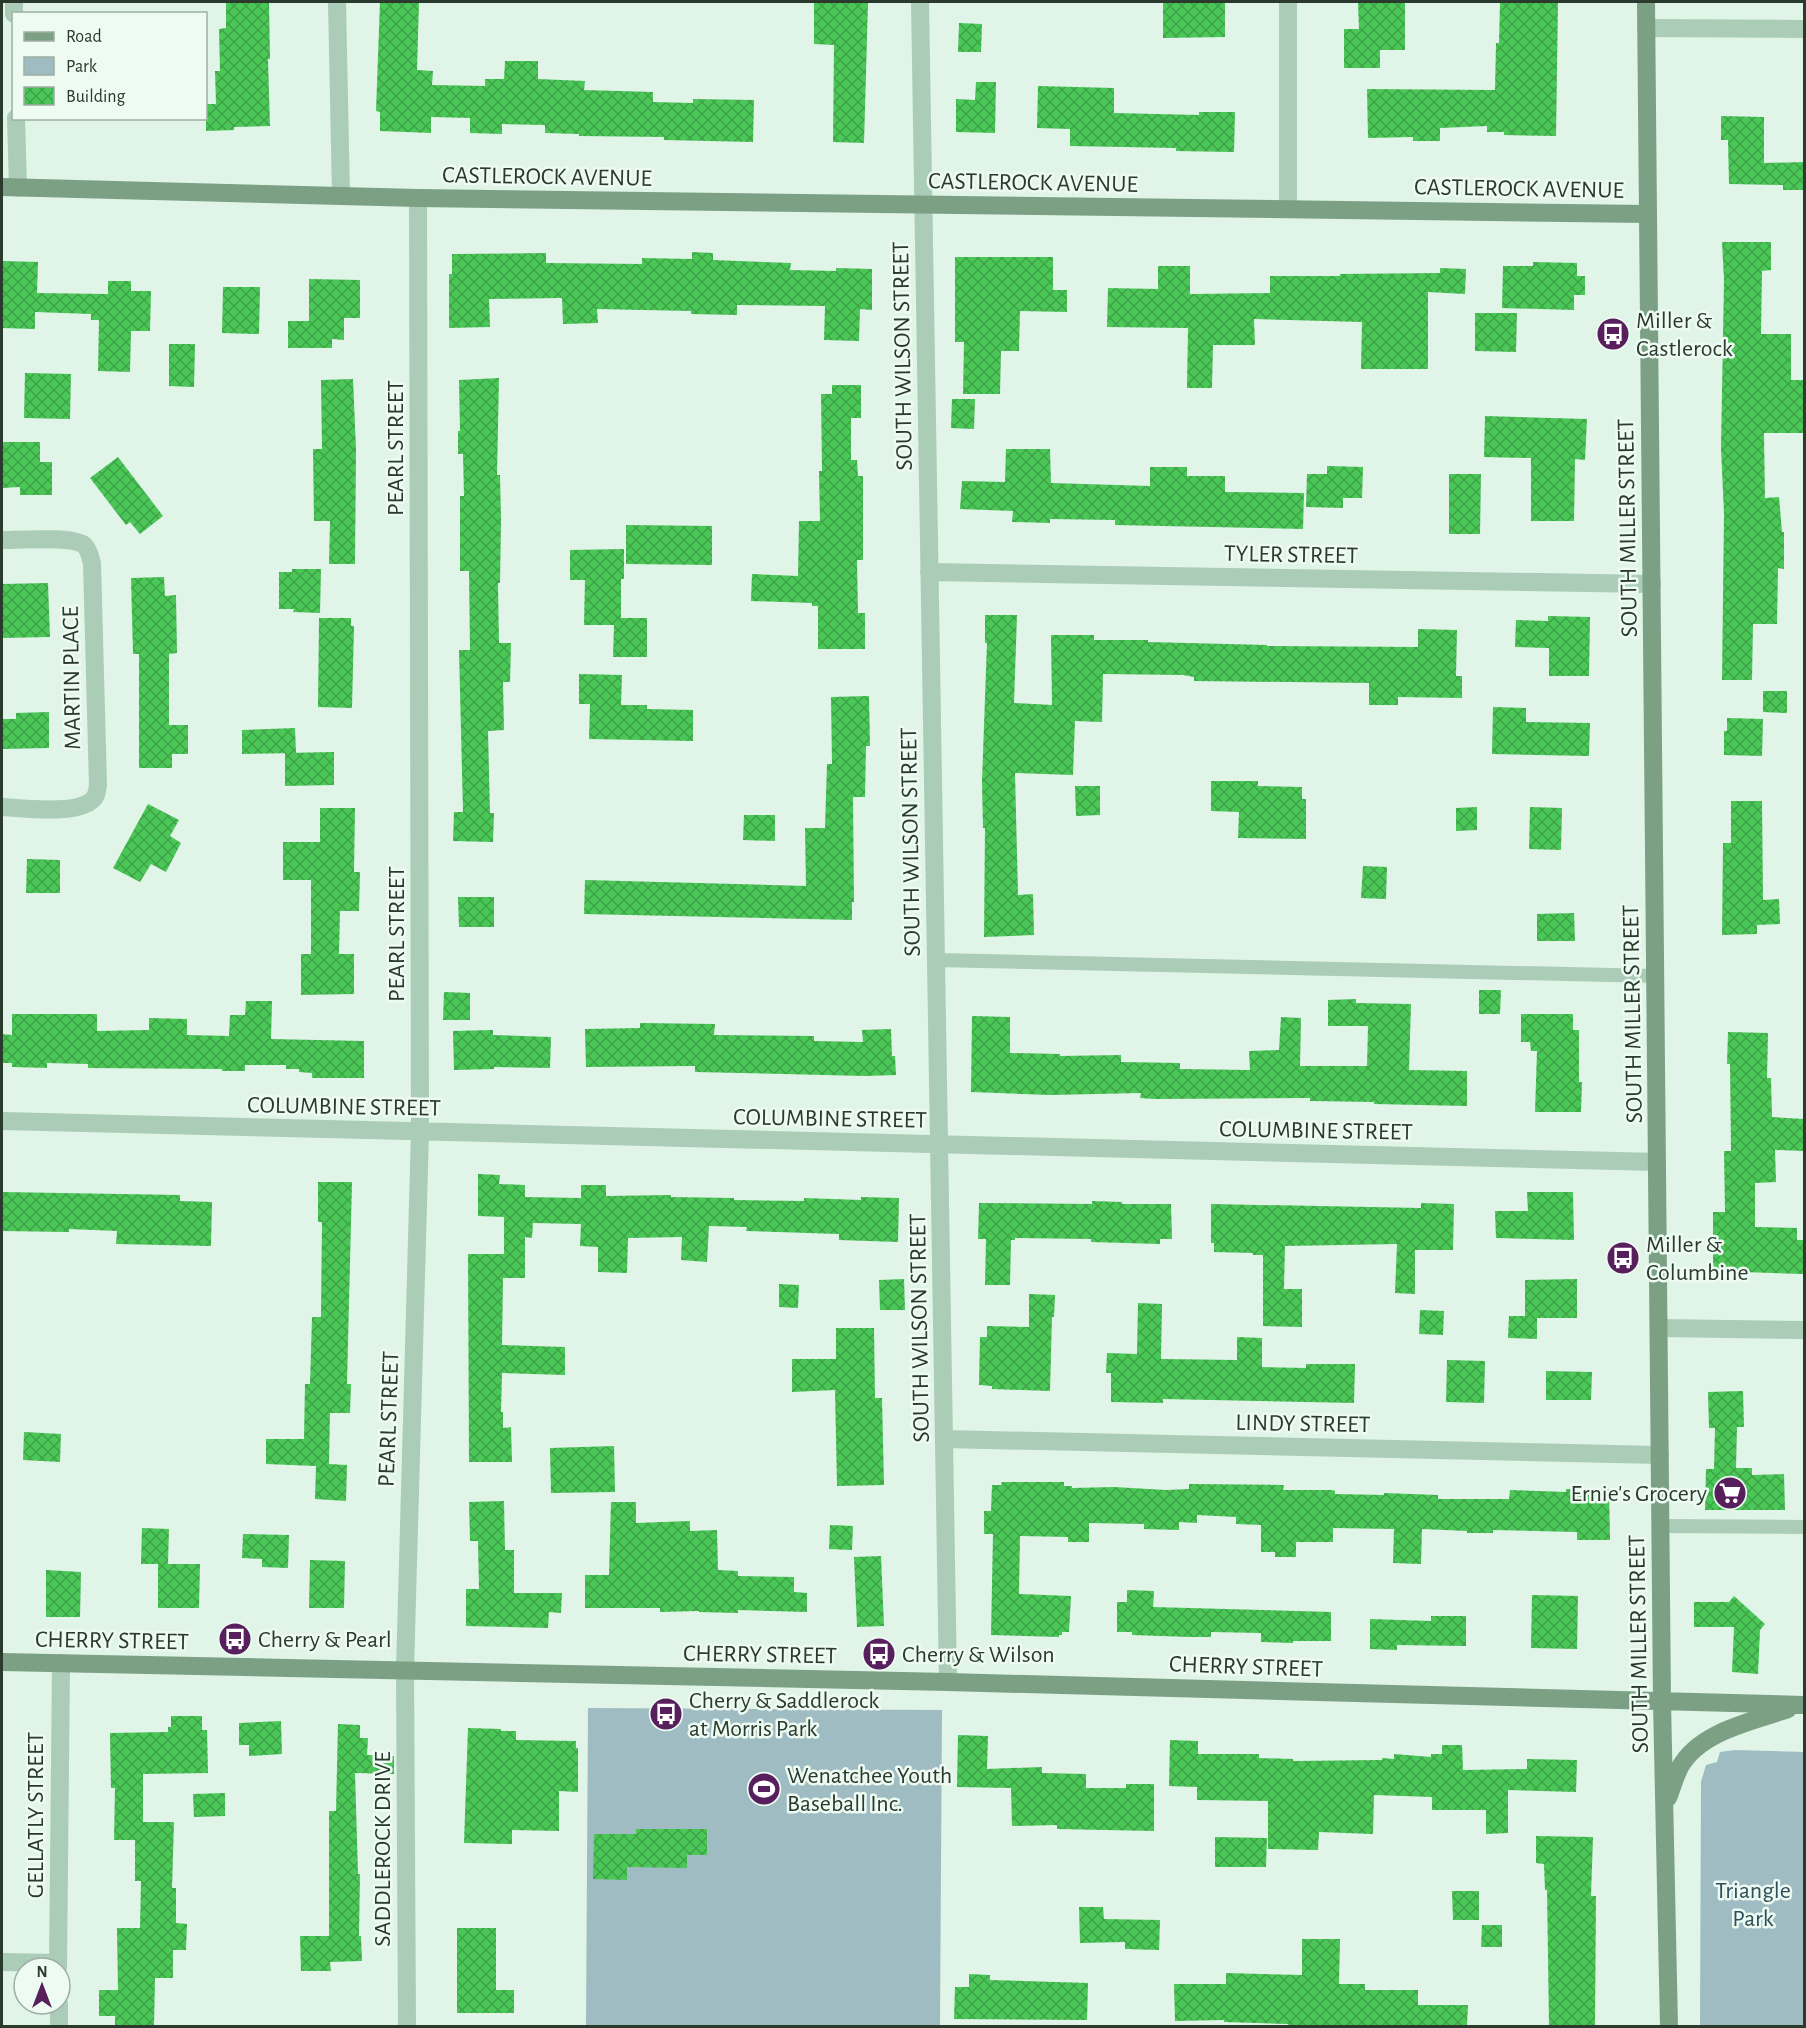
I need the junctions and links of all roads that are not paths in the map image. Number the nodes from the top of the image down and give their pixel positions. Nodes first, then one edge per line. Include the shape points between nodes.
1 (337, 2) edge
2 (920, 2) edge
3 (1288, 2) edge
4 (1646, 2) edge
5 (1646, 28) junction
6 (1804, 29) edge
7 (16, 120) edge
8 (10, 187) edge
9 (341, 195) junction
10 (418, 198) junction
11 (923, 205) junction
12 (1288, 209) junction
13 (1648, 214) junction
14 (2, 540) edge
15 (930, 572) junction
16 (1652, 584) junction
17 (2, 807) edge
18 (936, 960) junction
19 (1656, 976) junction
20 (2, 1121) edge
21 (420, 1132) junction
22 (939, 1144) junction
23 (1657, 1162) junction
24 (1659, 1328) junction
25 (1804, 1330) edge
26 (945, 1440) junction
27 (1660, 1455) junction
28 (1661, 1526) junction
29 (1804, 1527) edge
30 (2, 1662) edge
31 (61, 1663) junction
32 (405, 1670) junction
33 (948, 1682) junction
34 (1662, 1702) junction
35 (1803, 1705) edge
36 (1665, 1806) junction
37 (58, 1956) edge
38 (407, 2026) edge
39 (1669, 2026) edge

1 - 9 street
2 - 11 street, SOUTH WILSON STREET
3 - 12 street
4 - 5 main road, SOUTH MILLER STREET
5 - 6 street
5 - 13 main road, SOUTH MILLER STREET
7 - 8 street
8 - 9 main road
9 - 10 main road, CASTLEROCK AVENUE
10 - 11 main road, CASTLEROCK AVENUE
10 - 21 street, PEARL STREET
11 - 12 main road, CASTLEROCK AVENUE
11 - 15 street, SOUTH WILSON STREET
12 - 13 main road, CASTLEROCK AVENUE
13 - 16 main road, SOUTH MILLER STREET
14 - 17 street, MARTIN PLACE via 71,540 84,544 89,552 98,786 96,796 74,809
15 - 16 street, TYLER STREET
15 - 18 street, SOUTH WILSON STREET
16 - 19 main road, SOUTH MILLER STREET
18 - 19 lane
18 - 22 street, SOUTH WILSON STREET
19 - 23 main road, SOUTH MILLER STREET
20 - 21 street, COLUMBINE STREET
21 - 22 street, COLUMBINE STREET
21 - 32 street, PEARL STREET
22 - 23 street, COLUMBINE STREET
22 - 26 street, SOUTH WILSON STREET
23 - 24 main road, SOUTH MILLER STREET
24 - 25 street
24 - 27 main road, SOUTH MILLER STREET
26 - 27 street, LINDY STREET
26 - 33 street, SOUTH WILSON STREET
27 - 28 main road, SOUTH MILLER STREET
28 - 29 lane
28 - 34 main road, SOUTH MILLER STREET
30 - 31 main road, CHERRY STREET
31 - 32 main road, CHERRY STREET
31 - 37 street, GELLATLY STREET
32 - 33 main road, CHERRY STREET
32 - 38 street, SADDLEROCK DRIVE
33 - 34 main road, CHERRY STREET
34 - 35 main road, CHERRY STREET
34 - 36 main road, SOUTH MILLER STREET
35 - 36 main road via 1716,1735 1693,1750 1680,1767
36 - 39 main road, SOUTH MILLER STREET

